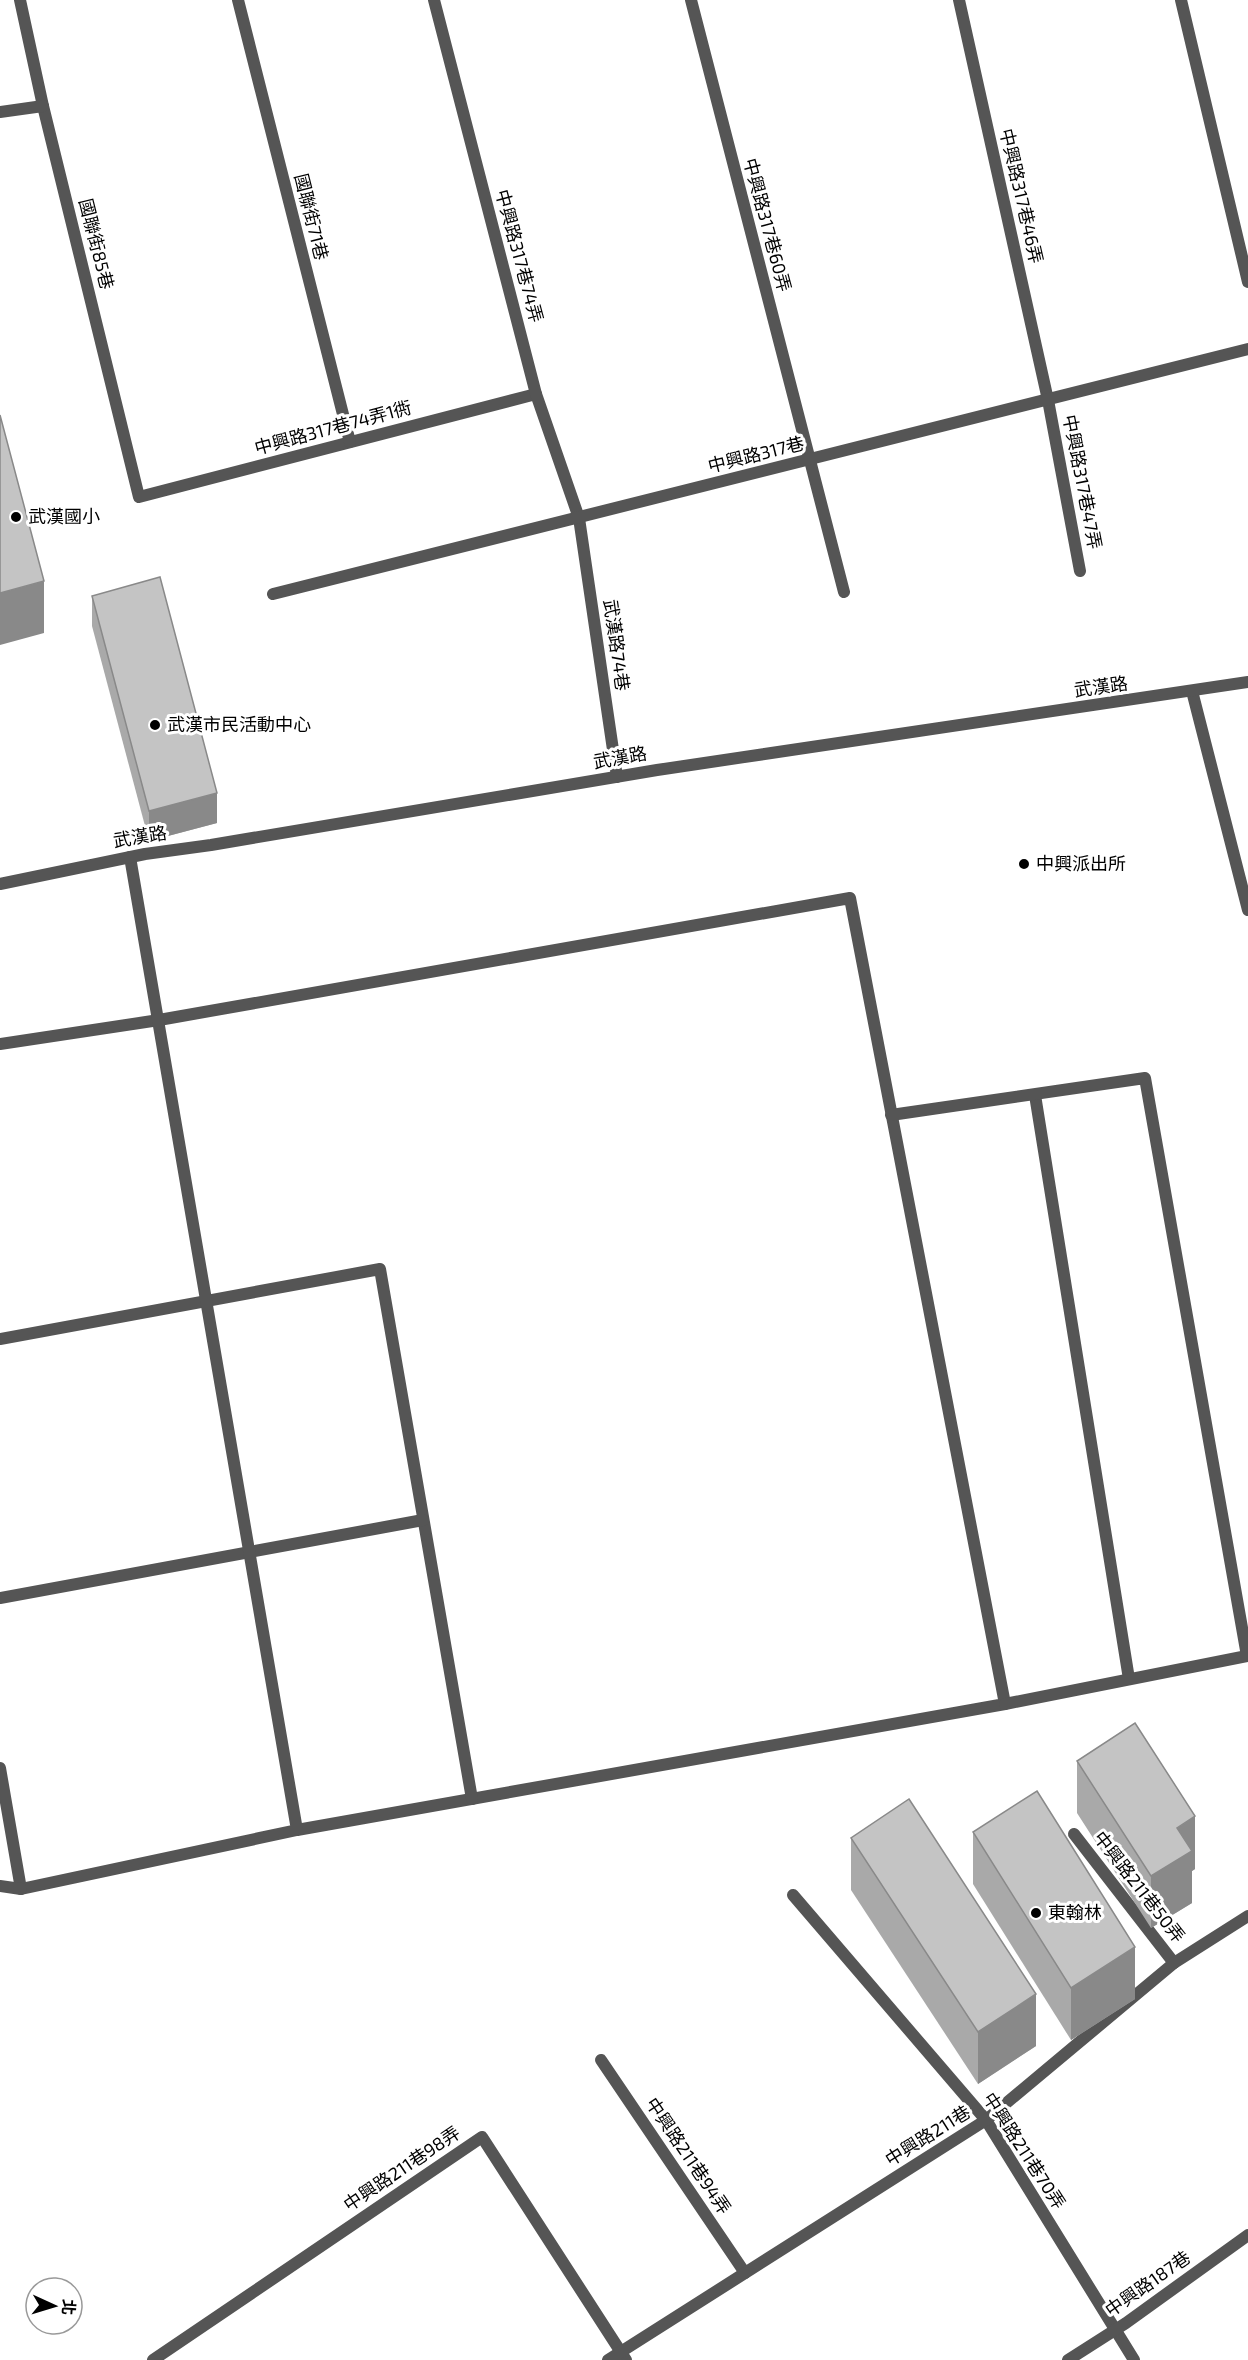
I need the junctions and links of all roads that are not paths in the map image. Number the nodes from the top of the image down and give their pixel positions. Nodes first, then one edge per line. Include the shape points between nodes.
1 (20, 0) edge
2 (238, 0) edge
3 (434, 0) edge
4 (691, 0) edge
5 (959, 0) edge
6 (1181, 0) edge
7 (43, 106) junction
8 (0, 112) edge
9 (1248, 282) edge
10 (1248, 349) edge
11 (536, 394) junction
12 (1048, 400) junction
13 (350, 442) junction
14 (811, 460) junction
15 (139, 497) joint
16 (579, 518) junction
17 (1080, 571) dead end
18 (844, 592) dead end
19 (273, 594) dead end
20 (1248, 682) edge
21 (1192, 691) junction
22 (617, 777) junction
23 (130, 857) junction
24 (0, 884) edge
25 (1248, 910) edge
26 (159, 1020) junction
27 (0, 1044) edge
28 (1035, 1095) junction
29 (891, 1115) junction
30 (206, 1301) junction
31 (0, 1339) edge
32 (423, 1520) junction
33 (249, 1551) junction
34 (0, 1598) edge
35 (1129, 1679) junction
36 (1005, 1704) junction
37 (0, 1768) edge
38 (472, 1799) junction
39 (297, 1830) junction
40 (1074, 1834) dead end
41 (0, 1886) edge
42 (21, 1889) junction
43 (793, 1895) dead end
44 (1248, 1916) edge
45 (1174, 1963) junction
46 (601, 2060) dead end
47 (986, 2120) junction
48 (1248, 2235) edge
49 (745, 2273) junction
50 (1116, 2330) junction
51 (624, 2356) edge
52 (153, 2360) edge
53 (608, 2360) edge
54 (1068, 2360) edge
55 (1134, 2360) edge

1 - 7 street, 國聯街85巷
2 - 13 street, 國聯街71巷
3 - 11 street, 中興路317巷74弄
4 - 14 street, 中興路317巷60弄
5 - 12 street, 中興路317巷46弄
6 - 9 street
7 - 8 street
7 - 15 street, 國聯街85巷
10 - 12 street, 中興路317巷
11 - 13 street, 中興路317巷74弄1衖
11 - 16 street, 中興路317巷74弄
12 - 14 street, 中興路317巷
12 - 17 street, 中興路317巷47弄
13 - 15 street, 中興路317巷74弄1衖
14 - 16 street, 中興路317巷
14 - 18 street, 中興路317巷60弄
16 - 19 street, 中興路317巷
16 - 22 street, 武漢路74巷
20 - 21 street, 武漢路
21 - 22 street, 武漢路
21 - 25 street
22 - 23 street, 武漢路
23 - 24 street, 武漢路
23 - 26 street
26 - 27 street
26 - 29 street via 850,898
26 - 30 street
28 - 29 street
28 - 35 street
28 - 35 street via 1145,1078 1247,1656
29 - 36 street
30 - 31 street
30 - 32 street via 380,1269
30 - 33 street
32 - 33 street
32 - 38 street
33 - 34 street
33 - 39 street
35 - 36 street
36 - 38 street
37 - 42 street
38 - 39 street
39 - 42 street
40 - 45 street, 中興路211巷50弄
41 - 42 street
43 - 47 street, 中興路211巷70弄
44 - 45 street, 中興路211巷
45 - 47 street, 中興路211巷
46 - 49 street, 中興路211巷94弄
47 - 49 street, 中興路211巷
47 - 50 street, 中興路211巷70弄
48 - 50 street, 中興路187巷
49 - 51 street, 中興路211巷
50 - 54 street, 中興路187巷
50 - 55 street, 中興路211巷70弄
51 - 52 street, 中興路211巷98弄 via 482,2137
51 - 53 street, 中興路211巷

